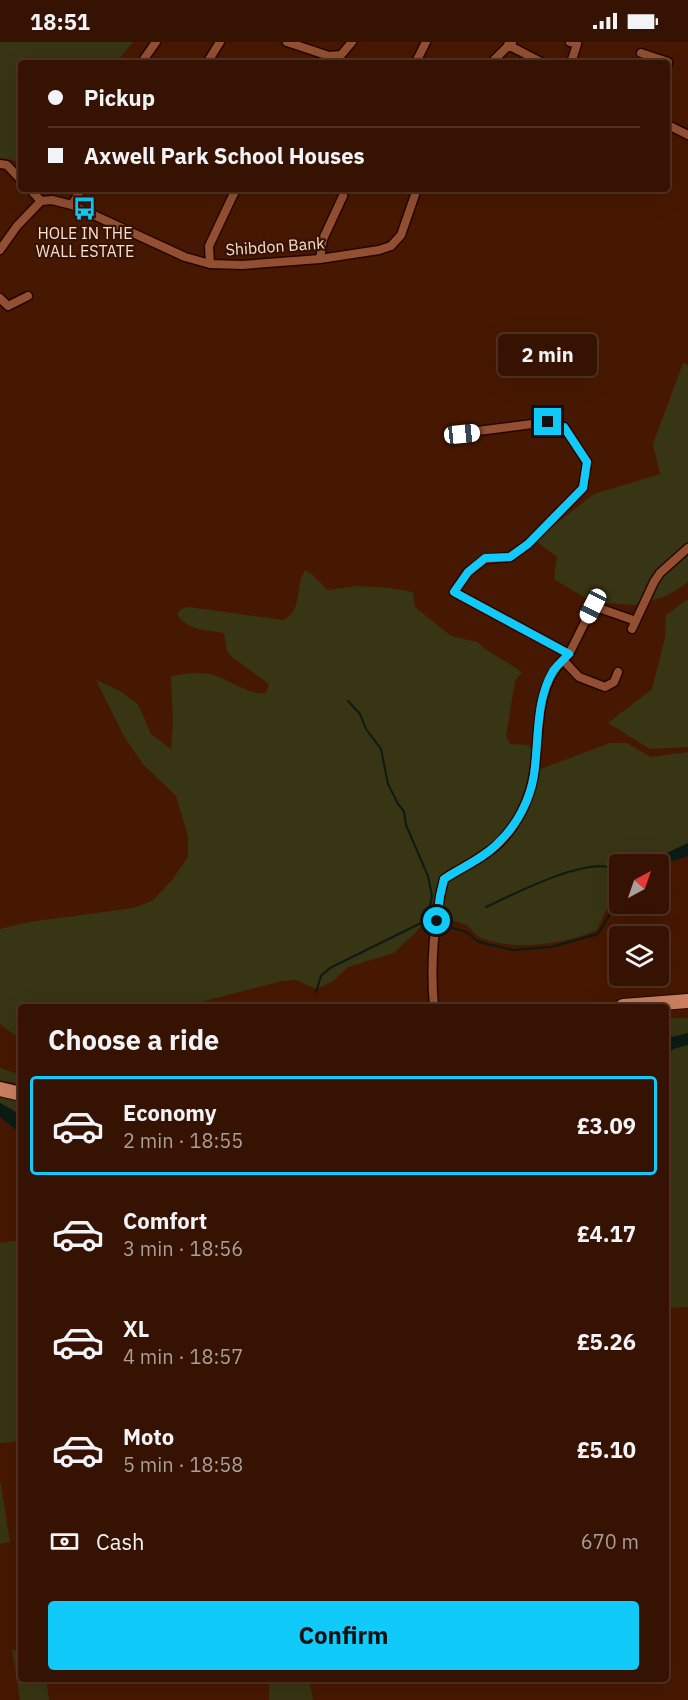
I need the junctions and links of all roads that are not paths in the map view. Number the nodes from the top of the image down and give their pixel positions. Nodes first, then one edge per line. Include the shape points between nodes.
1 (156, 42) edge
2 (220, 42) edge
3 (287, 42) edge
4 (352, 42) edge
5 (426, 42) edge
6 (570, 42) edge
7 (299, 44) edge
8 (510, 44) edge
9 (315, 53) junction
10 (641, 53) dead end
11 (147, 60) edge
12 (209, 60) edge
13 (312, 60) edge
14 (417, 60) dead end
15 (494, 60) edge
16 (538, 60) edge
17 (572, 60) edge
18 (662, 60) edge
19 (670, 126) edge
20 (688, 135) edge
21 (0, 164) edge
22 (18, 177) edge
23 (33, 192) edge
24 (79, 192) edge
25 (235, 192) edge
26 (416, 192) edge
27 (343, 196) dead end
28 (41, 201) junction
29 (72, 205) junction
30 (0, 250) edge
31 (320, 259) junction
32 (210, 264) junction
33 (28, 296) dead end
34 (0, 298) edge
35 (462, 434) dead end
36 (688, 548) edge
37 (566, 657) junction
38 (618, 672) dead end
39 (688, 1001) edge
40 (434, 1004) edge
41 (649, 1004) edge
42 (0, 1089) edge
43 (18, 1093) edge

1 - 11 street via 144,58
2 - 12 street
3 - 7 street
4 - 9 street via 341,55
5 - 14 street
6 - 17 street via 577,44
7 - 9 street
8 - 15 street
8 - 16 street
9 - 13 street
10 - 18 street
19 - 20 street
21 - 22 street via 7,165
23 - 28 street
24 - 29 street
25 - 32 street via 209,246
26 - 31 street, Shibdon Bank via 401,235 391,246
27 - 31 street via 323,239
28 - 29 street, Shibdon Bank
28 - 30 street
29 - 32 street, Shibdon Bank via 185,257
31 - 32 street, Shibdon Bank
33 - 34 street via 8,306
35 - 37 street via 548,422 564,427 587,462 583,488 528,544 510,557 485,558 468,572 454,592
36 - 37 street via 660,573 634,625 593,606
37 - 38 street via 579,677 605,687 614,682
37 - 40 street via 545,689 534,775 527,801 515,823 498,844 444,879 436,934
39 - 41 main road
42 - 43 main road

